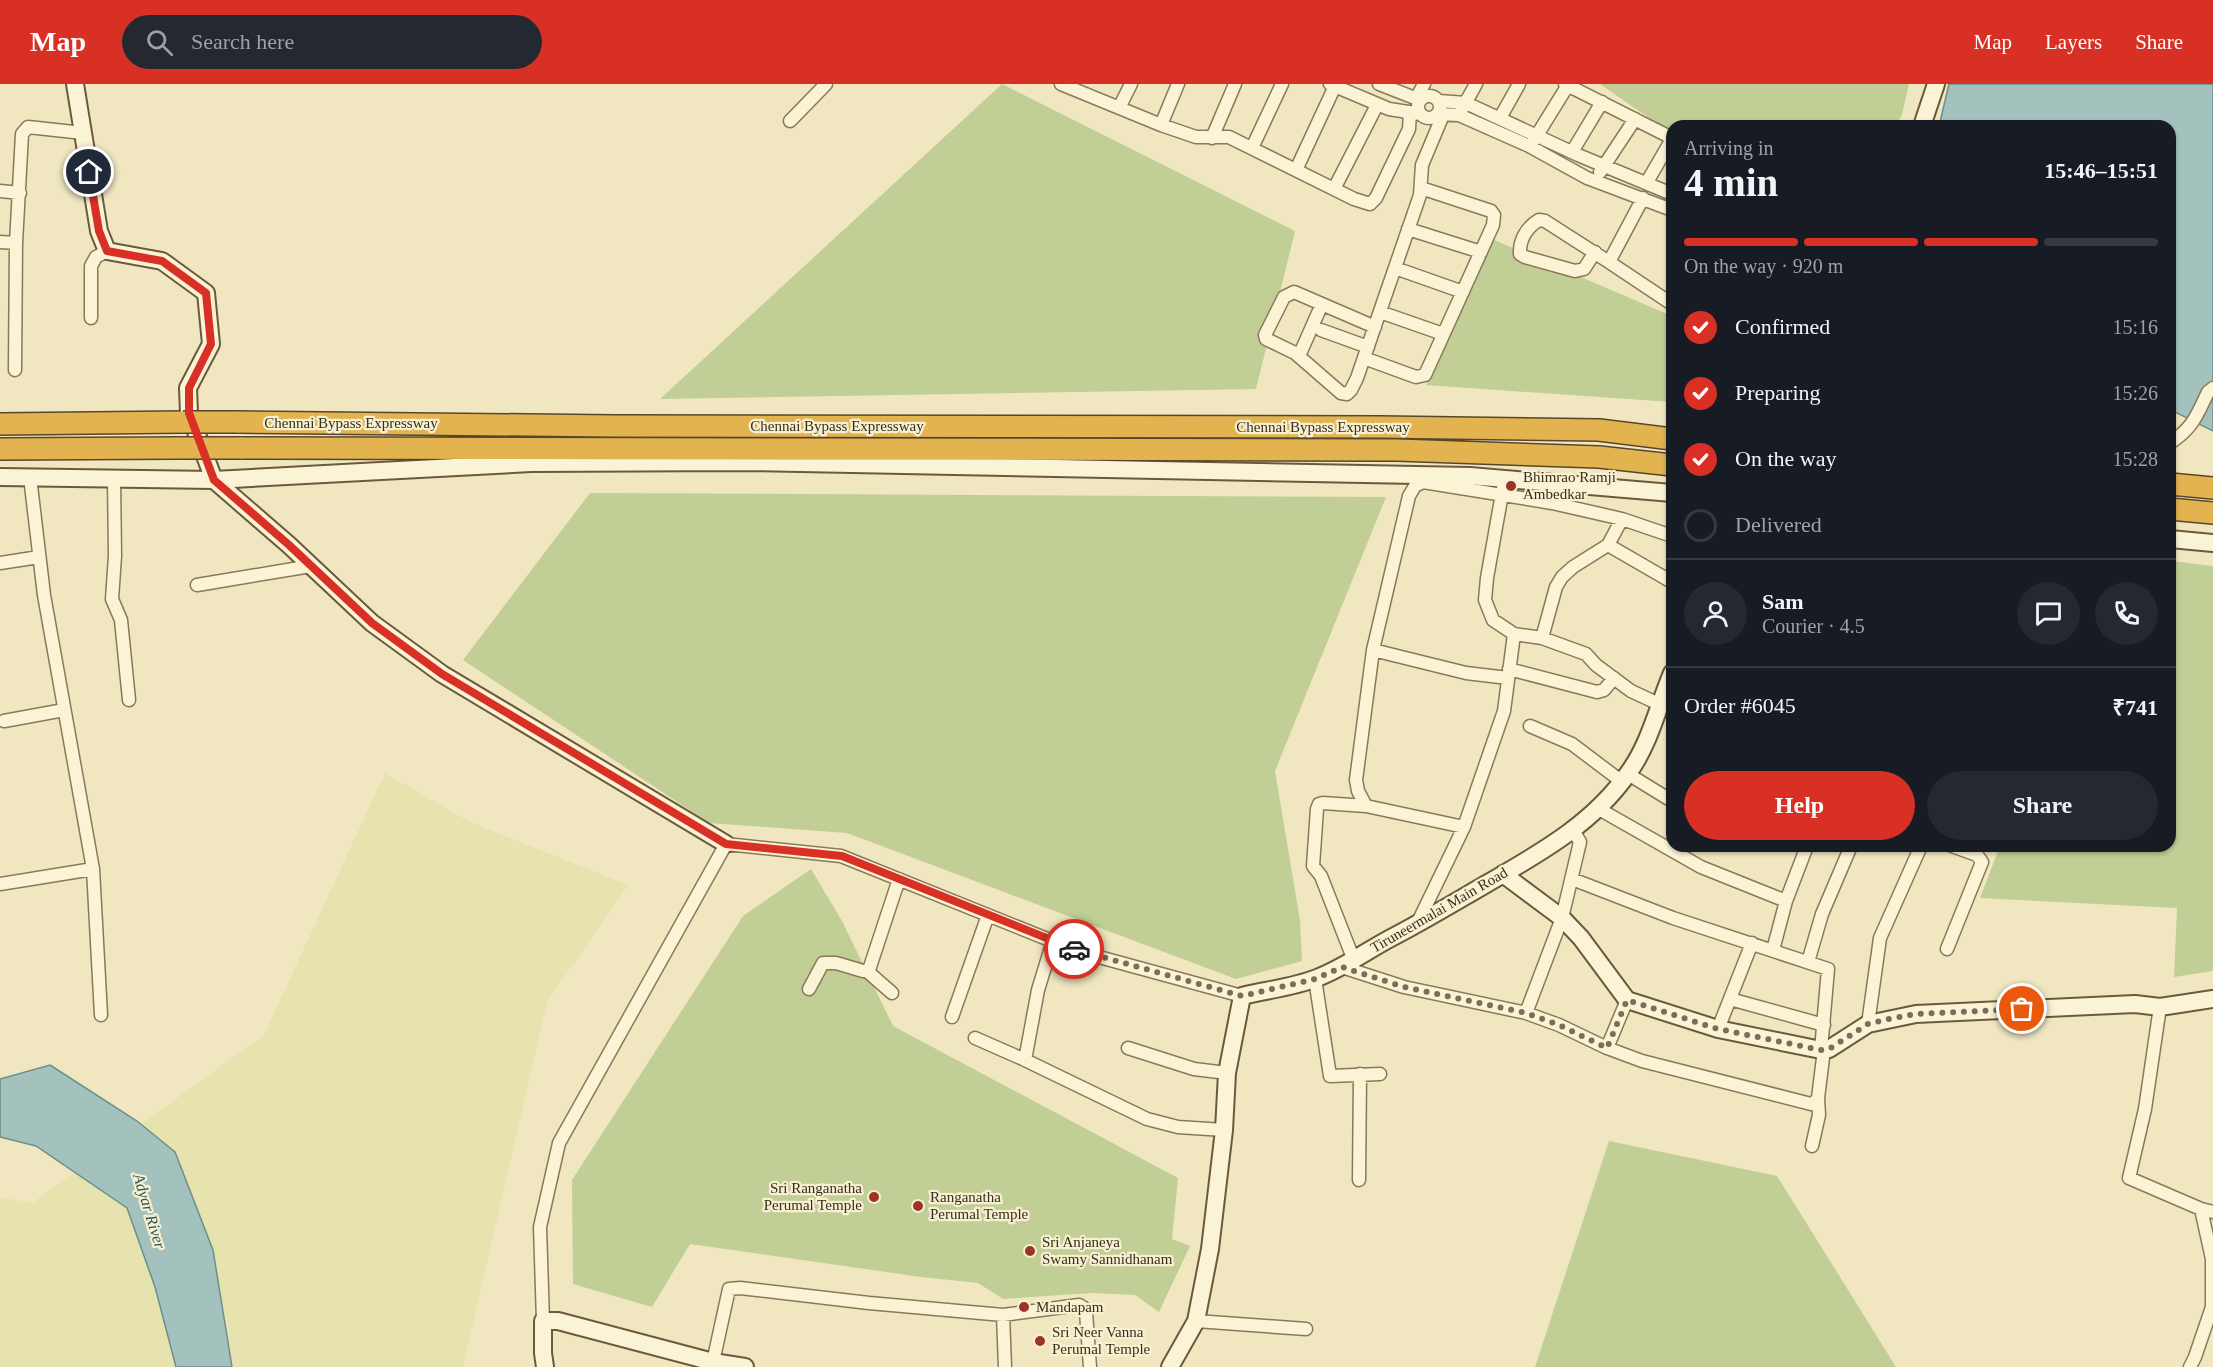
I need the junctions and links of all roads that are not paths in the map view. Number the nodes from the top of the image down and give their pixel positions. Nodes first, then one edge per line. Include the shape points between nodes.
1 (75, 84) edge
2 (826, 84) edge
3 (1061, 84) edge
4 (1131, 84) edge
5 (1178, 84) edge
6 (1235, 84) edge
7 (1282, 84) edge
8 (1379, 84) edge
9 (1424, 84) edge
10 (1476, 84) edge
11 (1520, 84) edge
12 (1924, 84) edge
13 (1936, 84) edge
14 (1333, 85) edge
15 (1567, 85) edge
16 (1080, 88) edge
17 (1418, 100) junction
18 (1438, 101) junction
19 (1602, 102) junction
20 (1466, 103) junction
21 (1377, 105) junction
22 (1119, 108) junction
23 (1416, 113) junction
24 (1440, 115) junction
25 (1459, 115) junction
26 (1500, 118) junction
27 (1635, 119) junction
28 (1912, 120) edge
29 (1924, 120) edge
30 (790, 121) dead end
31 (1161, 125) junction
32 (83, 133) junction
33 (1537, 135) junction
34 (1666, 136) edge
35 (1212, 138) junction
36 (1529, 147) junction
37 (1252, 148) junction
38 (1666, 149) edge
39 (1572, 152) junction
40 (1604, 166) junction
41 (1296, 170) junction
42 (1595, 181) junction
43 (1647, 182) junction
44 (1421, 188) junction
45 (1334, 189) junction
46 (0, 191) edge
47 (1666, 191) edge
48 (20, 193) junction
49 (1643, 198) junction
50 (1666, 208) edge
51 (1408, 230) junction
52 (0, 242) edge
53 (16, 243) junction
54 (107, 251) junction
55 (1481, 252) junction
56 (1595, 252) junction
57 (1609, 262) junction
58 (1395, 268) junction
59 (1463, 292) junction
60 (1666, 300) edge
61 (1322, 304) junction
62 (1380, 312) junction
63 (91, 318) dead end
64 (1375, 327) junction
65 (1321, 330) dead end
66 (1443, 334) junction
67 (1366, 353) junction
68 (1299, 356) junction
69 (15, 370) dead end
70 (2213, 388) edge
71 (0, 424) edge
72 (1666, 438) edge
73 (2176, 439) edge
74 (0, 449) edge
75 (532, 456) junction
76 (612, 456) junction
77 (1666, 464) edge
78 (0, 477) edge
79 (30, 477) junction
80 (114, 479) junction
81 (214, 480) junction
82 (2176, 485) edge
83 (1503, 487) junction
84 (2213, 488) edge
85 (1666, 493) edge
86 (2176, 510) edge
87 (2213, 513) edge
88 (1622, 519) junction
89 (1666, 534) edge
90 (2176, 540) edge
91 (2213, 543) edge
92 (1608, 545) junction
93 (39, 557) junction
94 (0, 563) edge
95 (311, 566) junction
96 (1666, 579) edge
97 (197, 585) dead end
98 (1514, 634) junction
99 (1542, 638) junction
100 (1373, 650) junction
101 (1509, 673) junction
102 (1614, 678) junction
103 (1666, 689) edge
104 (129, 700) dead end
105 (1659, 704) junction
106 (64, 710) junction
107 (3, 721) dead end
108 (1530, 726) dead end
109 (1625, 777) junction
110 (1666, 798) edge
111 (1366, 806) junction
112 (1599, 810) junction
113 (1464, 827) junction
114 (1573, 830) junction
115 (726, 844) junction
116 (1666, 847) edge
117 (1674, 852) edge
118 (1805, 852) edge
119 (1848, 852) edge
120 (1918, 852) edge
121 (1969, 852) edge
122 (93, 869) junction
123 (1503, 874) junction
124 (899, 879) junction
125 (1572, 879) junction
126 (0, 885) edge
127 (1786, 901) junction
128 (988, 915) junction
129 (1562, 918) junction
130 (1416, 925) junction
131 (1053, 941) junction
132 (1752, 943) junction
133 (1947, 949) dead end
134 (1773, 950) junction
135 (1808, 962) junction
136 (1348, 963) junction
137 (867, 971) junction
138 (1315, 979) junction
139 (809, 989) dead end
140 (892, 993) dead end
141 (1242, 996) junction
142 (1730, 999) junction
143 (2213, 999) edge
144 (1627, 1000) junction
145 (2160, 1007) junction
146 (1526, 1013) junction
147 (101, 1015) dead end
148 (952, 1017) dead end
149 (1868, 1024) junction
150 (1824, 1025) junction
151 (1718, 1029) junction
152 (975, 1038) dead end
153 (1128, 1048) dead end
154 (1607, 1048) junction
155 (1822, 1050) junction
156 (1025, 1060) junction
157 (1227, 1073) junction
158 (1360, 1074) junction
159 (1380, 1074) dead end
160 (1818, 1098) junction
161 (1224, 1130) junction
162 (1812, 1146) dead end
163 (1359, 1180) dead end
164 (2207, 1210) edge
165 (2212, 1307) edge
166 (1003, 1316) junction
167 (543, 1321) junction
168 (1196, 1321) junction
169 (1306, 1329) dead end
170 (713, 1362) junction
171 (545, 1367) edge
172 (745, 1367) edge
173 (1005, 1367) edge
174 (1090, 1367) edge
175 (1170, 1367) edge
176 (2190, 1367) edge

1 - 32 street
2 - 30 street
3 - 16 street
4 - 22 street
5 - 31 street
6 - 35 street
7 - 37 street
8 - 17 street
9 - 17 street
10 - 20 street
11 - 26 street
12 - 28 street
13 - 29 street
14 - 21 street
14 - 41 street
15 - 19 street
15 - 33 street
16 - 22 street
17 - 18 street via 1429,96
17 - 23 street
18 - 20 street
18 - 24 street
19 - 27 street
19 - 39 street
20 - 25 street
20 - 26 street
21 - 23 street
21 - 45 street
22 - 31 street
23 - 24 street
23 - 45 street via 1374,202 1365,203
24 - 25 street
24 - 44 street via 1420,172
25 - 36 street
26 - 33 street
27 - 34 street
27 - 40 street
31 - 35 street
32 - 48 street via 24,129
32 - 54 street via 99,231
33 - 36 street
33 - 39 street
35 - 37 street via 1229,137
36 - 42 street
37 - 41 street
38 - 43 street
39 - 40 street
40 - 42 street
40 - 43 street
41 - 45 street
42 - 49 street
43 - 47 street
44 - 51 street
44 - 55 street via 1491,211 1493,225
46 - 48 street
48 - 53 street
49 - 50 street
49 - 57 street
51 - 55 street
51 - 58 street
52 - 53 street
53 - 69 street
54 - 63 street via 96,257 91,266
54 - 81 street via 162,261 206,293 211,344 189,388 189,413
55 - 59 street
56 - 56 street via 1539,220 1530,226 1520,243 1520,254 1525,257 1575,272 1584,269
56 - 57 street
57 - 60 street
58 - 59 street
58 - 62 street
59 - 66 street
61 - 64 street
61 - 68 street
61 - 68 street via 1294,292 1286,294 1267,330 1266,339
62 - 64 street
62 - 66 street
64 - 67 street
65 - 67 street
66 - 67 street via 1421,377
67 - 68 street via 1347,394
70 - 73 street via 2192,424
71 - 72 highway, Chennai Bypass Expressway, bridge via 1380,427 1599,430
74 - 75 highway, Chennai Bypass Expressway, bridge via 240,448
75 - 76 highway, Chennai Bypass Expressway
75 - 81 street
76 - 77 highway, Chennai Bypass Expressway via 1397,450 1599,457
76 - 83 street via 1470,476
78 - 79 street
79 - 80 street
79 - 93 street
80 - 81 street
80 - 104 street via 112,599 121,620
81 - 95 street
82 - 84 highway
83 - 85 street
83 - 88 street
83 - 98 street via 1485,600 1493,620
83 - 100 street via 1423,482 1415,486 1409,496
86 - 87 highway
88 - 89 street
88 - 92 street
90 - 91 street
92 - 96 street
92 - 99 street via 1562,577
93 - 94 street
93 - 106 street
95 - 97 street
95 - 115 street via 372,623 442,674
98 - 99 street
98 - 101 street
99 - 102 street via 1586,654
100 - 101 street via 1466,673
100 - 111 street via 1356,780
101 - 102 street via 1597,692
101 - 113 street via 1504,711
102 - 105 street
103 - 105 street, Tiruneermalai Main Road
105 - 109 street, Tiruneermalai Main Road via 1646,744
106 - 107 street
106 - 122 street
108 - 109 street via 1572,744
109 - 110 street
109 - 112 street, Tiruneermalai Main Road
111 - 113 street
111 - 136 street via 1323,803 1317,809 1313,866 1321,876
112 - 114 street, Tiruneermalai Main Road
112 - 116 street
113 - 130 street
114 - 123 street, Tiruneermalai Main Road
114 - 125 street via 1580,842
115 - 124 street via 842,856
115 - 167 street via 559,1143 540,1227
117 - 127 street
118 - 127 street
119 - 135 street via 1822,915
120 - 149 street via 1880,938
121 - 133 street via 1982,861
122 - 126 street
122 - 147 street
123 - 129 street
123 - 130 street, Tiruneermalai Main Road
124 - 128 street
124 - 137 street
125 - 129 street
125 - 132 street via 1672,918
127 - 134 street
128 - 131 street
128 - 148 street
129 - 144 street
129 - 146 street
130 - 136 street, Tiruneermalai Main Road
131 - 141 street
131 - 156 street via 1038,990
132 - 134 street
132 - 142 street
134 - 135 street
135 - 150 street via 1828,969
136 - 138 street, Tiruneermalai Main Road
136 - 146 street via 1404,987
137 - 139 street via 823,963
137 - 140 street
138 - 141 street, Tiruneermalai Main Road
138 - 158 street via 1330,1076
141 - 157 street
142 - 150 street
142 - 151 street
143 - 145 street
144 - 151 street
144 - 154 street
145 - 149 street via 2135,1004 1916,1014
145 - 164 street via 2145,1109 2129,1178
146 - 154 street
149 - 155 street
150 - 155 street
151 - 155 street
152 - 156 street
153 - 157 street via 1194,1069
154 - 160 street via 1642,1061 1810,1104
155 - 160 street
156 - 161 street via 1147,1119 1178,1127
157 - 161 street
158 - 159 street
158 - 163 street
160 - 162 street
161 - 168 street via 1210,1250
164 - 165 street
165 - 176 street
166 - 170 street via 740,1287 729,1289
166 - 173 street
166 - 174 street via 1079,1305 1084,1308
167 - 170 street via 558,1321
167 - 171 street
168 - 169 street
168 - 175 street
170 - 172 street

